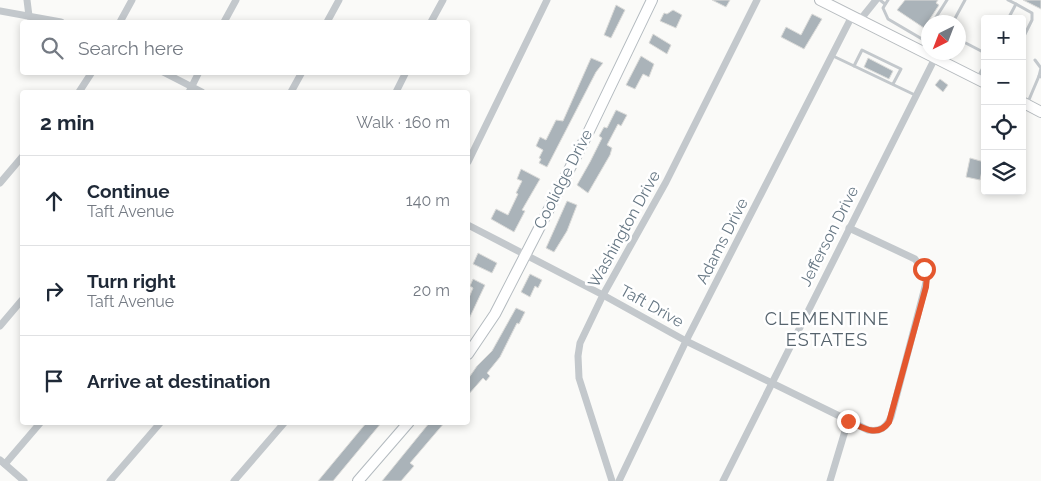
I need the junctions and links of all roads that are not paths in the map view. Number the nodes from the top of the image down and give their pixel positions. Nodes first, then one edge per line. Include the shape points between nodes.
1 (27, 0) edge
2 (132, 0) edge
3 (236, 0) edge
4 (339, 0) edge
5 (442, 0) edge
6 (547, 0) edge
7 (652, 0) edge
8 (757, 0) edge
9 (820, 0) edge
10 (876, 0) edge
11 (880, 0) edge
12 (888, 0) edge
13 (947, 0) edge
14 (965, 0) edge
15 (1008, 0) edge
16 (885, 4) junction
17 (1016, 4) junction
18 (0, 11) edge
19 (937, 15) edge
20 (957, 15) edge
21 (1010, 15) edge
22 (29, 16) junction
23 (856, 18) junction
24 (50, 20) edge
25 (121, 20) edge
26 (225, 20) edge
27 (328, 20) edge
28 (432, 20) edge
29 (902, 27) junction
30 (1026, 32) edge
31 (921, 38) edge
32 (896, 39) junction
33 (966, 43) edge
34 (921, 49) edge
35 (981, 51) edge
36 (832, 55) junction
37 (934, 60) edge
38 (945, 60) edge
39 (1035, 60) dead end
40 (856, 66) junction
41 (90, 75) edge
42 (167, 75) edge
43 (198, 75) edge
44 (300, 75) edge
45 (404, 75) edge
46 (1040, 76) edge
47 (981, 81) edge
48 (891, 84) junction
49 (80, 90) edge
50 (190, 90) edge
51 (293, 90) edge
52 (397, 90) edge
53 (916, 95) junction
54 (1026, 100) edge
55 (1026, 104) edge
56 (1041, 112) edge
57 (470, 158) edge
58 (20, 159) edge
59 (0, 183) edge
60 (470, 226) edge
61 (849, 228) junction
62 (525, 254) junction
63 (604, 295) junction
64 (20, 302) edge
65 (0, 326) edge
66 (686, 341) junction
67 (470, 351) edge
68 (771, 383) junction
69 (848, 421) junction
70 (38, 425) edge
71 (158, 425) edge
72 (282, 425) edge
73 (406, 425) edge
74 (2, 462) edge
75 (24, 481) edge
76 (110, 481) edge
77 (234, 481) edge
78 (358, 481) edge
79 (612, 481) edge
80 (619, 481) edge
81 (723, 481) edge
82 (830, 481) edge

1 - 22 street
2 - 25 street
3 - 26 street
4 - 27 street
5 - 28 street
6 - 57 street
7 - 62 street, Coolidge Drive
8 - 63 street, Washington Drive via 666,182
9 - 23 street
10 - 23 street, Adams Drive
11 - 16 lane
12 - 16 lane
13 - 19 lane
14 - 20 lane
15 - 17 lane
16 - 29 lane via 883,8 888,19
17 - 21 lane
17 - 30 lane via 1032,14
18 - 22 street
22 - 24 street
23 - 32 street
23 - 36 street, Adams Drive
29 - 31 lane
29 - 32 lane
32 - 34 street
33 - 35 lane
36 - 40 lane
36 - 66 street, Adams Drive
37 - 53 street, Jefferson Drive
38 - 47 street
39 - 46 lane via 1040,65
40 - 48 lane
40 - 48 lane via 862,50 901,69
41 - 49 street
42 - 50 street
43 - 50 street
44 - 51 street
45 - 52 street
46 - 54 lane
48 - 53 lane
53 - 61 street, Jefferson Drive
55 - 56 street
58 - 59 street
60 - 62 street, Taft Drive
61 - 68 street, Jefferson Drive
61 - 69 street, Taft Drive via 915,259 924,269 927,280 889,422 876,432
62 - 63 street, Taft Drive
62 - 67 street, Coolidge Drive via 494,314
63 - 66 street, Taft Drive
63 - 79 street, Washington Drive via 580,343 577,367
64 - 65 street
66 - 68 street, Taft Drive
66 - 80 street, Adams Drive
68 - 69 street, Taft Drive
68 - 81 street, Jefferson Drive
69 - 82 street
70 - 74 street
71 - 76 street
72 - 77 street
73 - 78 street
74 - 75 street

